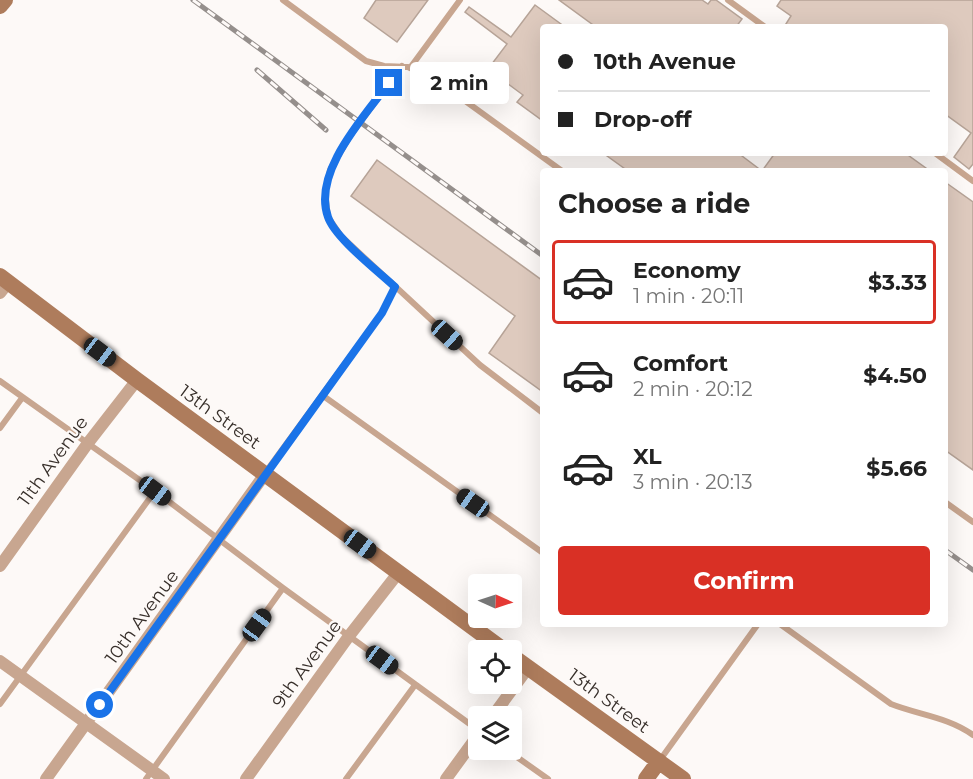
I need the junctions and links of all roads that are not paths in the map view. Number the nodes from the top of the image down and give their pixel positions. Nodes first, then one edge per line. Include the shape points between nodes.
1 (5, 0) edge
2 (283, 0) edge
3 (460, 0) edge
4 (728, 0) edge
5 (0, 6) edge
6 (761, 24) edge
7 (402, 66) junction
8 (410, 68) junction
9 (540, 155) edge
10 (541, 156) edge
11 (939, 156) edge
12 (558, 168) edge
13 (973, 181) edge
14 (3, 284) edge
15 (395, 287) junction
16 (137, 380) junction
17 (0, 381) edge
18 (322, 395) junction
19 (22, 398) junction
20 (540, 411) edge
21 (0, 428) edge
22 (88, 443) junction
23 (265, 474) junction
24 (155, 491) junction
25 (948, 504) edge
26 (973, 522) edge
27 (219, 540) junction
28 (540, 551) edge
29 (0, 566) edge
30 (399, 572) junction
31 (283, 588) junction
32 (756, 627) edge
33 (784, 627) edge
34 (349, 636) junction
35 (490, 640) edge
36 (0, 661) edge
37 (522, 664) edge
38 (528, 668) junction
39 (20, 676) junction
40 (415, 685) junction
41 (0, 704) edge
42 (500, 706) edge
43 (468, 723) edge
44 (87, 724) junction
45 (973, 735) edge
46 (468, 749) edge
47 (521, 760) edge
48 (659, 761) junction
49 (149, 775) edge
50 (46, 779) edge
51 (164, 779) edge
52 (246, 779) edge
53 (346, 779) edge
54 (446, 779) edge
55 (548, 779) edge
56 (646, 779) edge
57 (683, 779) edge

1 - 5 street
2 - 7 lane via 366,61
3 - 8 lane
4 - 6 lane
7 - 8 lane
7 - 15 lane via 350,136 330,170 325,194 328,218 341,236
8 - 9 lane via 439,82
10 - 12 lane
11 - 13 lane
14 - 16 street, 13th Street
15 - 18 lane via 382,313
15 - 20 lane via 480,365
16 - 22 street, 11th Avenue
16 - 23 street, 13th Street
17 - 19 lane
18 - 23 lane
18 - 28 lane
19 - 21 lane
19 - 22 lane
22 - 24 lane
22 - 29 street, 11th Avenue
23 - 27 street, 10th Avenue
23 - 30 street, 13th Street
24 - 27 lane
24 - 39 lane
25 - 26 lane
27 - 31 lane
27 - 44 street, 10th Avenue
30 - 34 street, 9th Avenue
30 - 35 street, 13th Street
31 - 34 lane
31 - 49 lane
32 - 48 lane
33 - 45 lane via 891,704 946,720
34 - 40 lane
34 - 52 street, 9th Avenue
36 - 39 street
37 - 38 street, 13th Street
38 - 42 street
38 - 48 street, 13th Street
39 - 41 lane
39 - 44 street
40 - 43 lane
40 - 53 lane
44 - 49 street
44 - 50 street, 10th Avenue
46 - 54 street
47 - 55 lane
48 - 56 street
48 - 57 street, 13th Street
49 - 51 street

